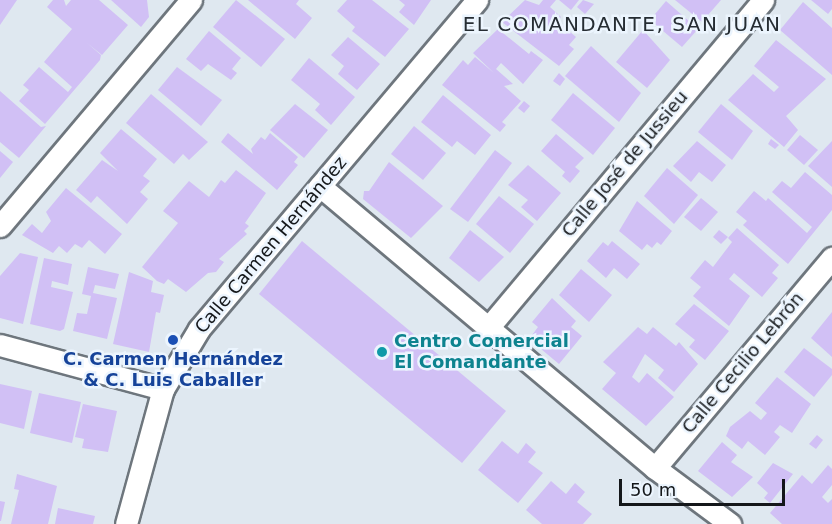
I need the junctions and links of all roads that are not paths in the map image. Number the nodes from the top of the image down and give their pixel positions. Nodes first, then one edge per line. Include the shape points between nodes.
1 (191, 0) edge
2 (477, 0) edge
3 (763, 0) edge
4 (320, 186) junction
5 (0, 226) edge
6 (832, 258) edge
7 (488, 328) junction
8 (0, 345) edge
9 (163, 389) junction
10 (655, 468) junction
11 (126, 524) edge
12 (730, 524) edge

1 - 5 street
2 - 4 street, Calle Carmen Hernández
3 - 7 street, Calle José de Jussieu
4 - 7 street
4 - 9 street, Calle Carmen Hernández via 199,329
6 - 10 street, Calle Cecilio Lebrón
7 - 10 street
8 - 9 street
9 - 11 street, Calle Carmen Hernández
10 - 12 street

